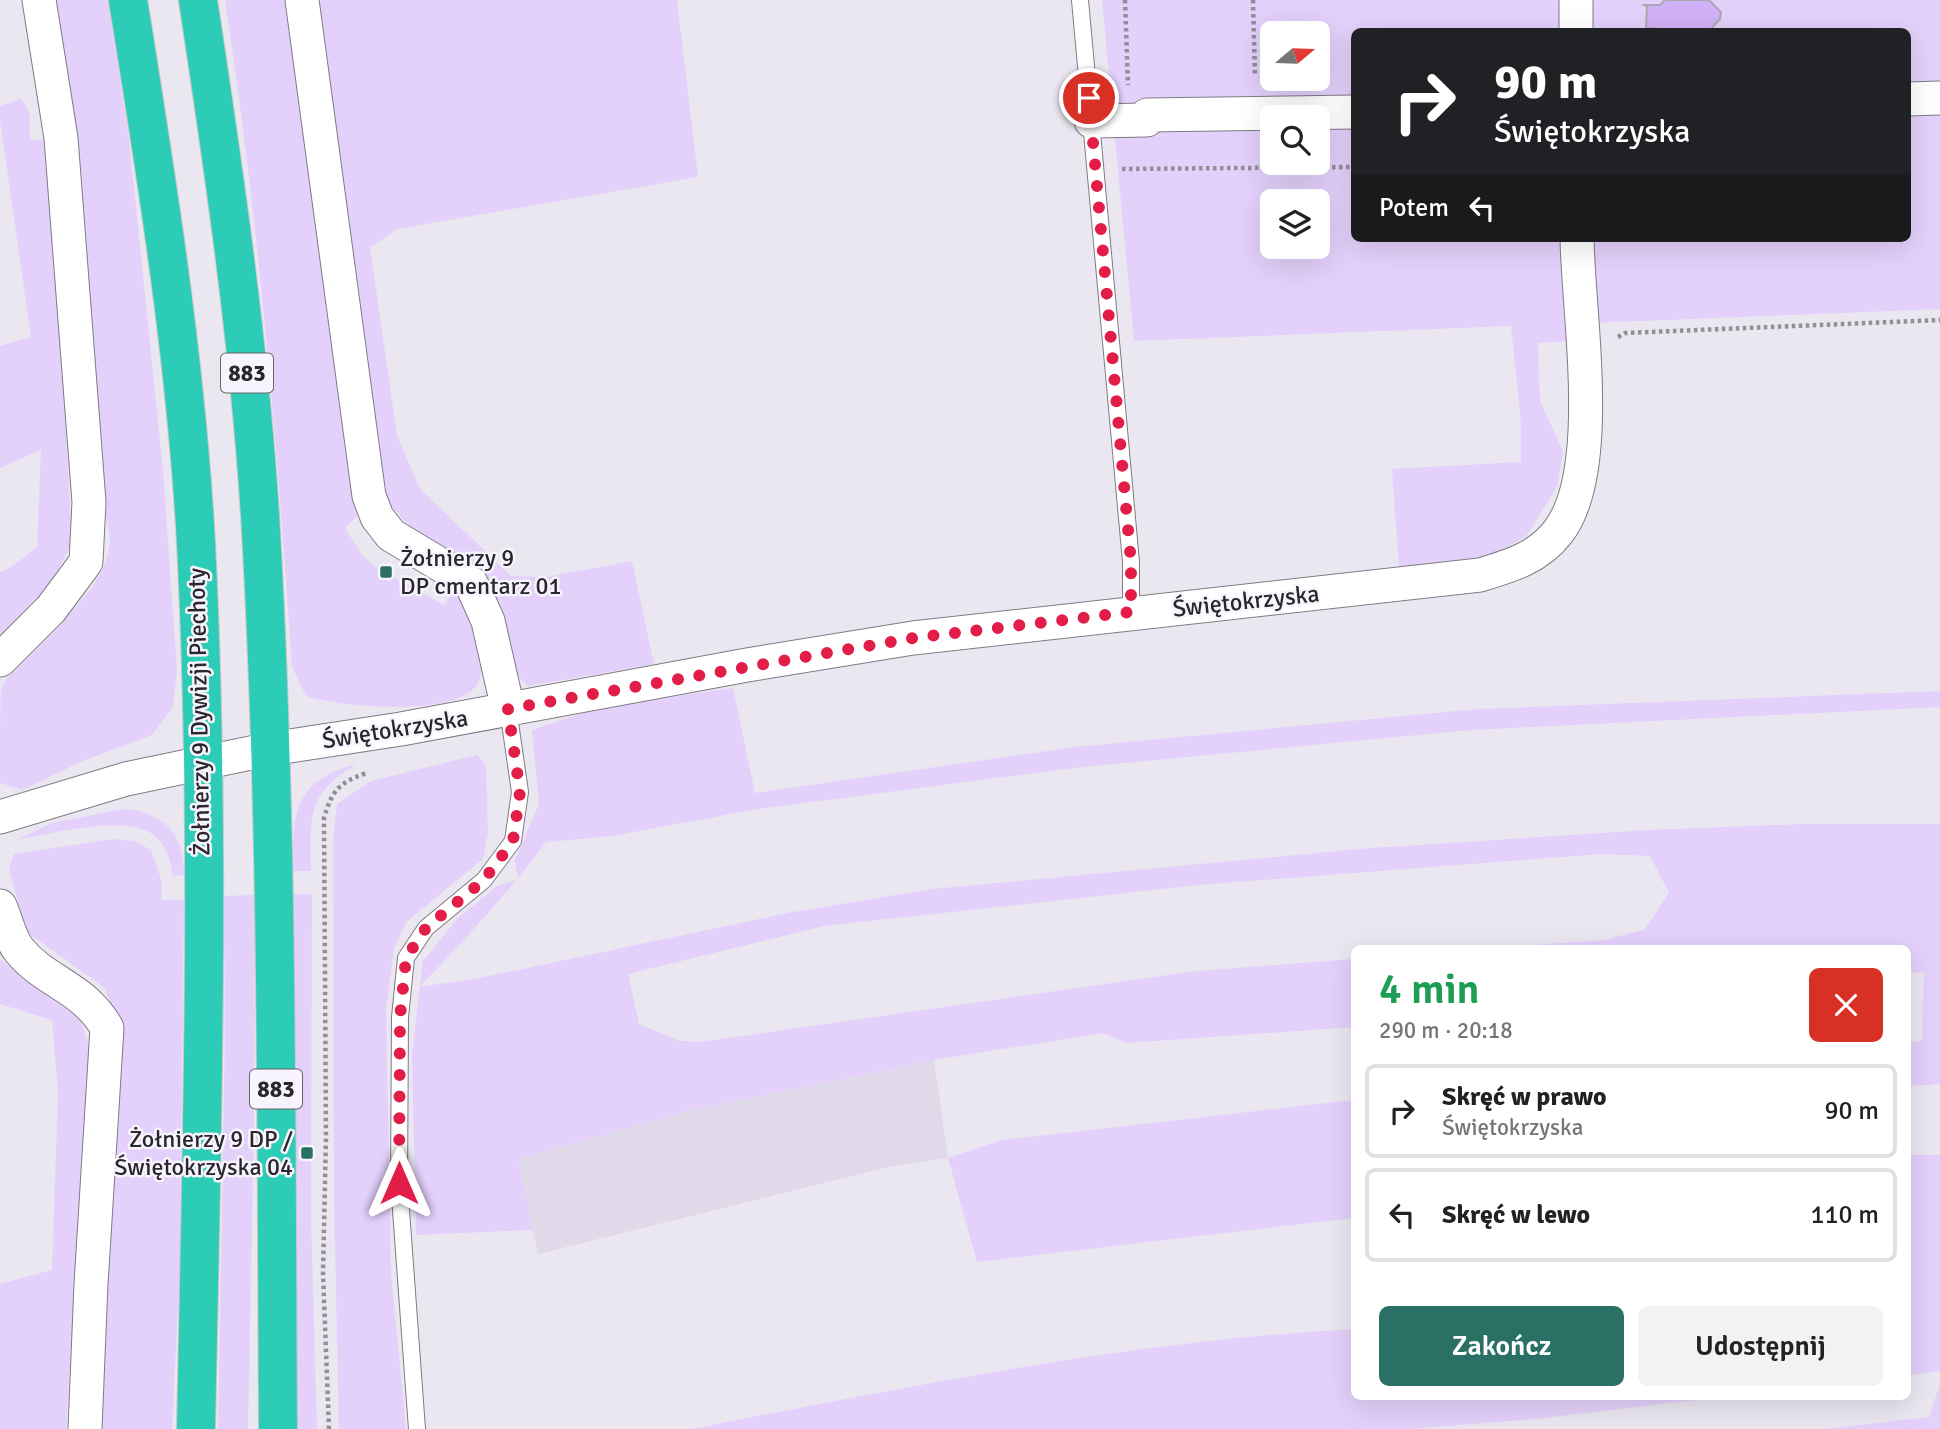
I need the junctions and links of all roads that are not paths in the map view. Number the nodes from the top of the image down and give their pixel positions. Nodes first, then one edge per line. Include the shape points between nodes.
1 (39, 0) edge
2 (128, 0) edge
3 (198, 0) edge
4 (302, 0) edge
5 (1080, 0) edge
6 (1576, 0) edge
7 (1576, 28) edge
8 (1940, 98) edge
9 (1911, 99) edge
10 (1351, 112) edge
11 (1091, 121) junction
12 (1577, 242) edge
13 (1131, 612) junction
14 (0, 660) edge
15 (508, 709) junction
16 (270, 749) junction
17 (201, 764) junction
18 (0, 817) edge
19 (0, 906) edge
20 (85, 1429) edge
21 (196, 1429) edge
22 (278, 1429) edge
23 (417, 1429) edge

1 - 14 street via 61,138 89,502 86,562 51,609
2 - 17 highway, Żołnierzy 9 Dywizji Piechoty via 174,306 196,542
3 - 16 highway, 883 via 234,237 259,512
4 - 15 street via 369,496 391,535 471,583 488,621
5 - 11 lane
6 - 7 street
8 - 9 street
10 - 11 street via 1147,115 1147,120
11 - 13 lane via 1131,562
12 - 13 street, Świętokrzyska via 1586,411 1574,503 1547,544 1519,564 1480,575
13 - 15 street, Świętokrzyska via 913,638
15 - 16 street, Świętokrzyska
15 - 23 lane via 520,792 513,841 484,880 426,928 406,958 400,1017 399,1183
16 - 17 street, Świętokrzyska
16 - 22 highway, 883
17 - 18 street via 127,779
17 - 21 highway, Żołnierzy 9 Dywizji Piechoty via 205,980
19 - 20 street via 18,949 37,968 96,1008 107,1028

